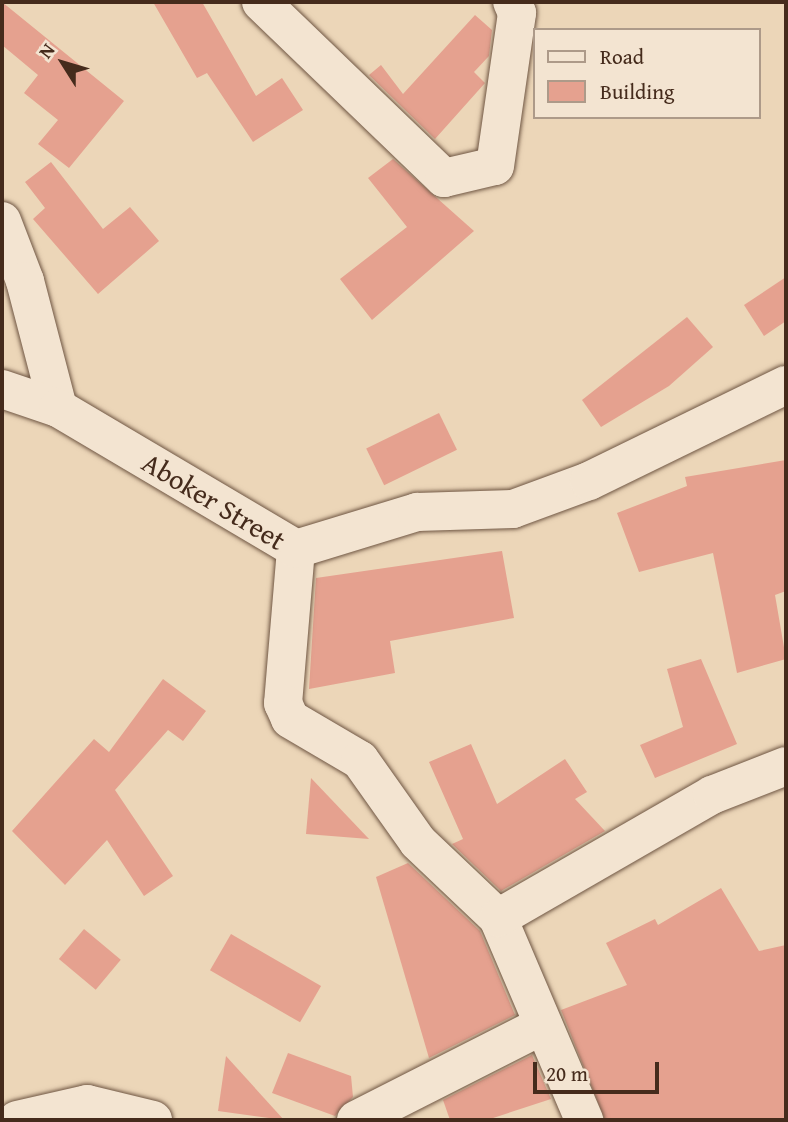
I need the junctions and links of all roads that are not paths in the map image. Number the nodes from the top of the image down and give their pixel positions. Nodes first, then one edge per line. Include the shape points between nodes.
1 (261, 2) edge
2 (512, 2) edge
3 (2, 221) edge
4 (786, 385) edge
5 (2, 389) edge
6 (58, 408) junction
7 (296, 550) junction
8 (786, 766) edge
9 (498, 918) junction
10 (543, 1025) junction
11 (17, 1120) edge
12 (153, 1120) edge
13 (356, 1120) edge
14 (584, 1120) edge

1 - 2 street via 444,178 495,166 517,13
3 - 6 street via 26,281
4 - 7 street, Aboker Street via 589,481 513,509 417,512
5 - 6 street, Aboker Street
6 - 7 street, Aboker Street
7 - 9 street via 283,703 290,719 360,760 418,842
8 - 9 street via 712,795
9 - 10 street
10 - 13 street
10 - 14 street
11 - 12 street via 87,1104

